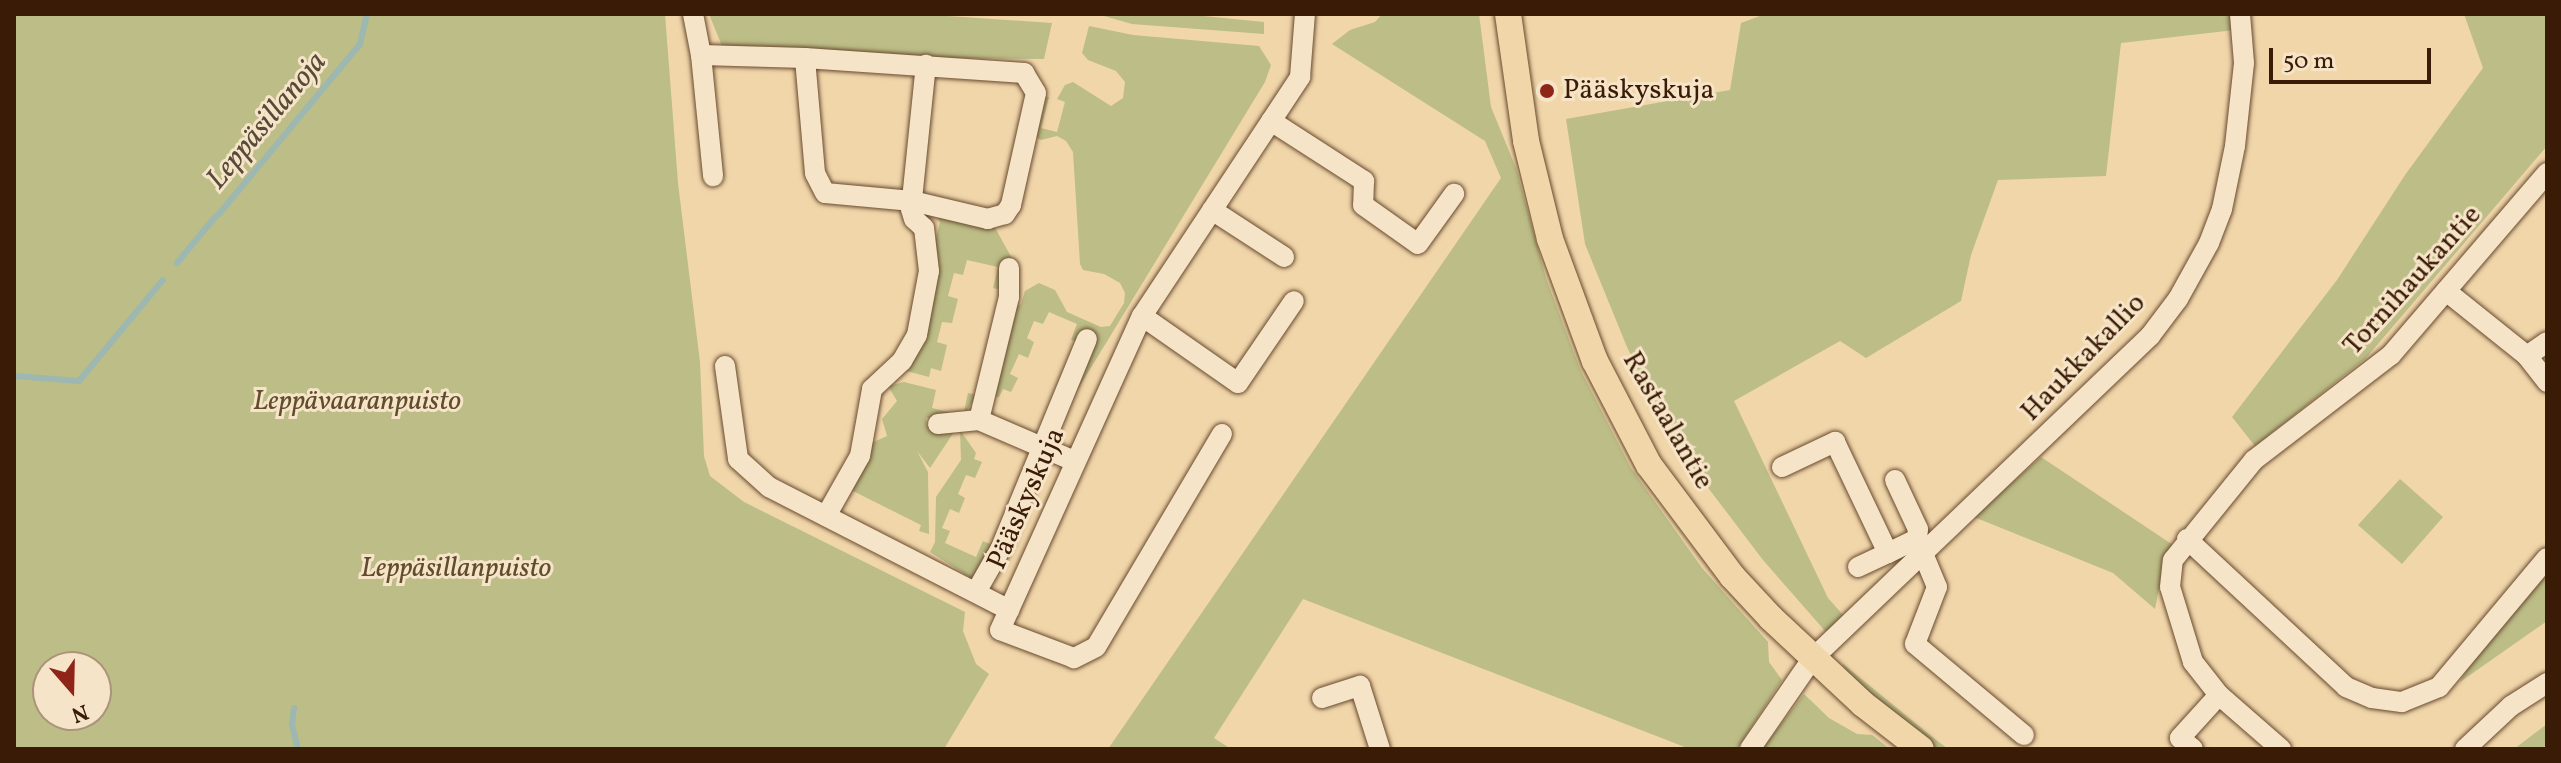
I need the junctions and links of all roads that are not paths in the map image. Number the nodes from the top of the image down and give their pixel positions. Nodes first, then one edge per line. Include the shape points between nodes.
1 (693, 14) edge
2 (1305, 14) edge
3 (2240, 14) edge
4 (1511, 22) edge
5 (701, 55) junction
6 (805, 58) junction
7 (926, 65) junction
8 (1271, 121) junction
9 (2547, 173) edge
10 (713, 176) dead end
11 (1454, 194) dead end
12 (912, 201) junction
13 (1212, 210) junction
14 (1284, 257) dead end
15 (1009, 268) dead end
16 (2446, 291) junction
17 (1294, 301) dead end
18 (1142, 316) junction
19 (1087, 339) dead end
20 (2547, 342) edge
21 (2527, 356) junction
22 (725, 366) dead end
23 (2547, 382) edge
24 (979, 420) junction
25 (938, 424) dead end
26 (1222, 434) dead end
27 (1041, 447) junction
28 (1074, 461) junction
29 (1782, 467) dead end
30 (1895, 480) dead end
31 (826, 516) junction
32 (2187, 539) junction
33 (1920, 546) junction
34 (1888, 553) junction
35 (2547, 558) edge
36 (1858, 567) dead end
37 (976, 592) junction
38 (1009, 610) junction
39 (1812, 659) junction
40 (2547, 683) edge
41 (2219, 695) junction
42 (1322, 698) dead end
43 (2024, 735) dead end
44 (2181, 745) edge
45 (1380, 749) edge
46 (1750, 749) edge
47 (1921, 749) edge
48 (2281, 749) edge
49 (2465, 749) edge

1 - 5 street
2 - 8 street, Pääskyskuja via 1300,77
3 - 33 street, Haukkakallio via 2244,63 2228,180 2209,243 2182,293 2150,336
4 - 39 main road, Rastaalantie via 1526,141 1550,239 1606,385 1676,505 1732,576
5 - 6 street
5 - 10 street
6 - 7 street
6 - 12 street via 815,173 825,193
7 - 12 street
7 - 12 street via 1024,73 1036,93 1005,214 988,219
8 - 11 street via 1364,181 1363,205 1418,244
8 - 13 street, Pääskyskuja
9 - 16 street, Tornihaukantie
12 - 31 street via 914,219 924,228 929,271 917,335 902,361 872,389 860,456
13 - 14 street
13 - 18 street, Pääskyskuja
15 - 24 street via 1009,297
16 - 21 street
16 - 32 street, Tornihaukantie via 2375,370 2254,460
17 - 18 street via 1238,383
18 - 28 street, Pääskyskuja
19 - 27 street
20 - 21 street
21 - 23 street
22 - 31 street via 738,459 769,487
24 - 25 street
24 - 27 street
26 - 38 street, Pääskyskuja via 1096,647 1074,658 1000,630
27 - 28 street
27 - 37 street via 1000,550
28 - 38 street, Pääskyskuja
29 - 34 street via 1835,442
30 - 33 street via 1918,529
31 - 37 street
32 - 35 street via 2346,687 2402,702 2439,687
32 - 41 street, Tornihaukantie via 2173,560 2170,587 2193,662
33 - 34 street
33 - 39 street, Haukkakallio
33 - 43 street via 1937,587 1915,644
34 - 36 street
37 - 38 street
39 - 46 street, Haukkakallio
39 - 47 main road, Rastaalantie
40 - 49 street via 2511,706
41 - 44 street
41 - 48 street, Tornihaukantie
42 - 45 street via 1360,686

